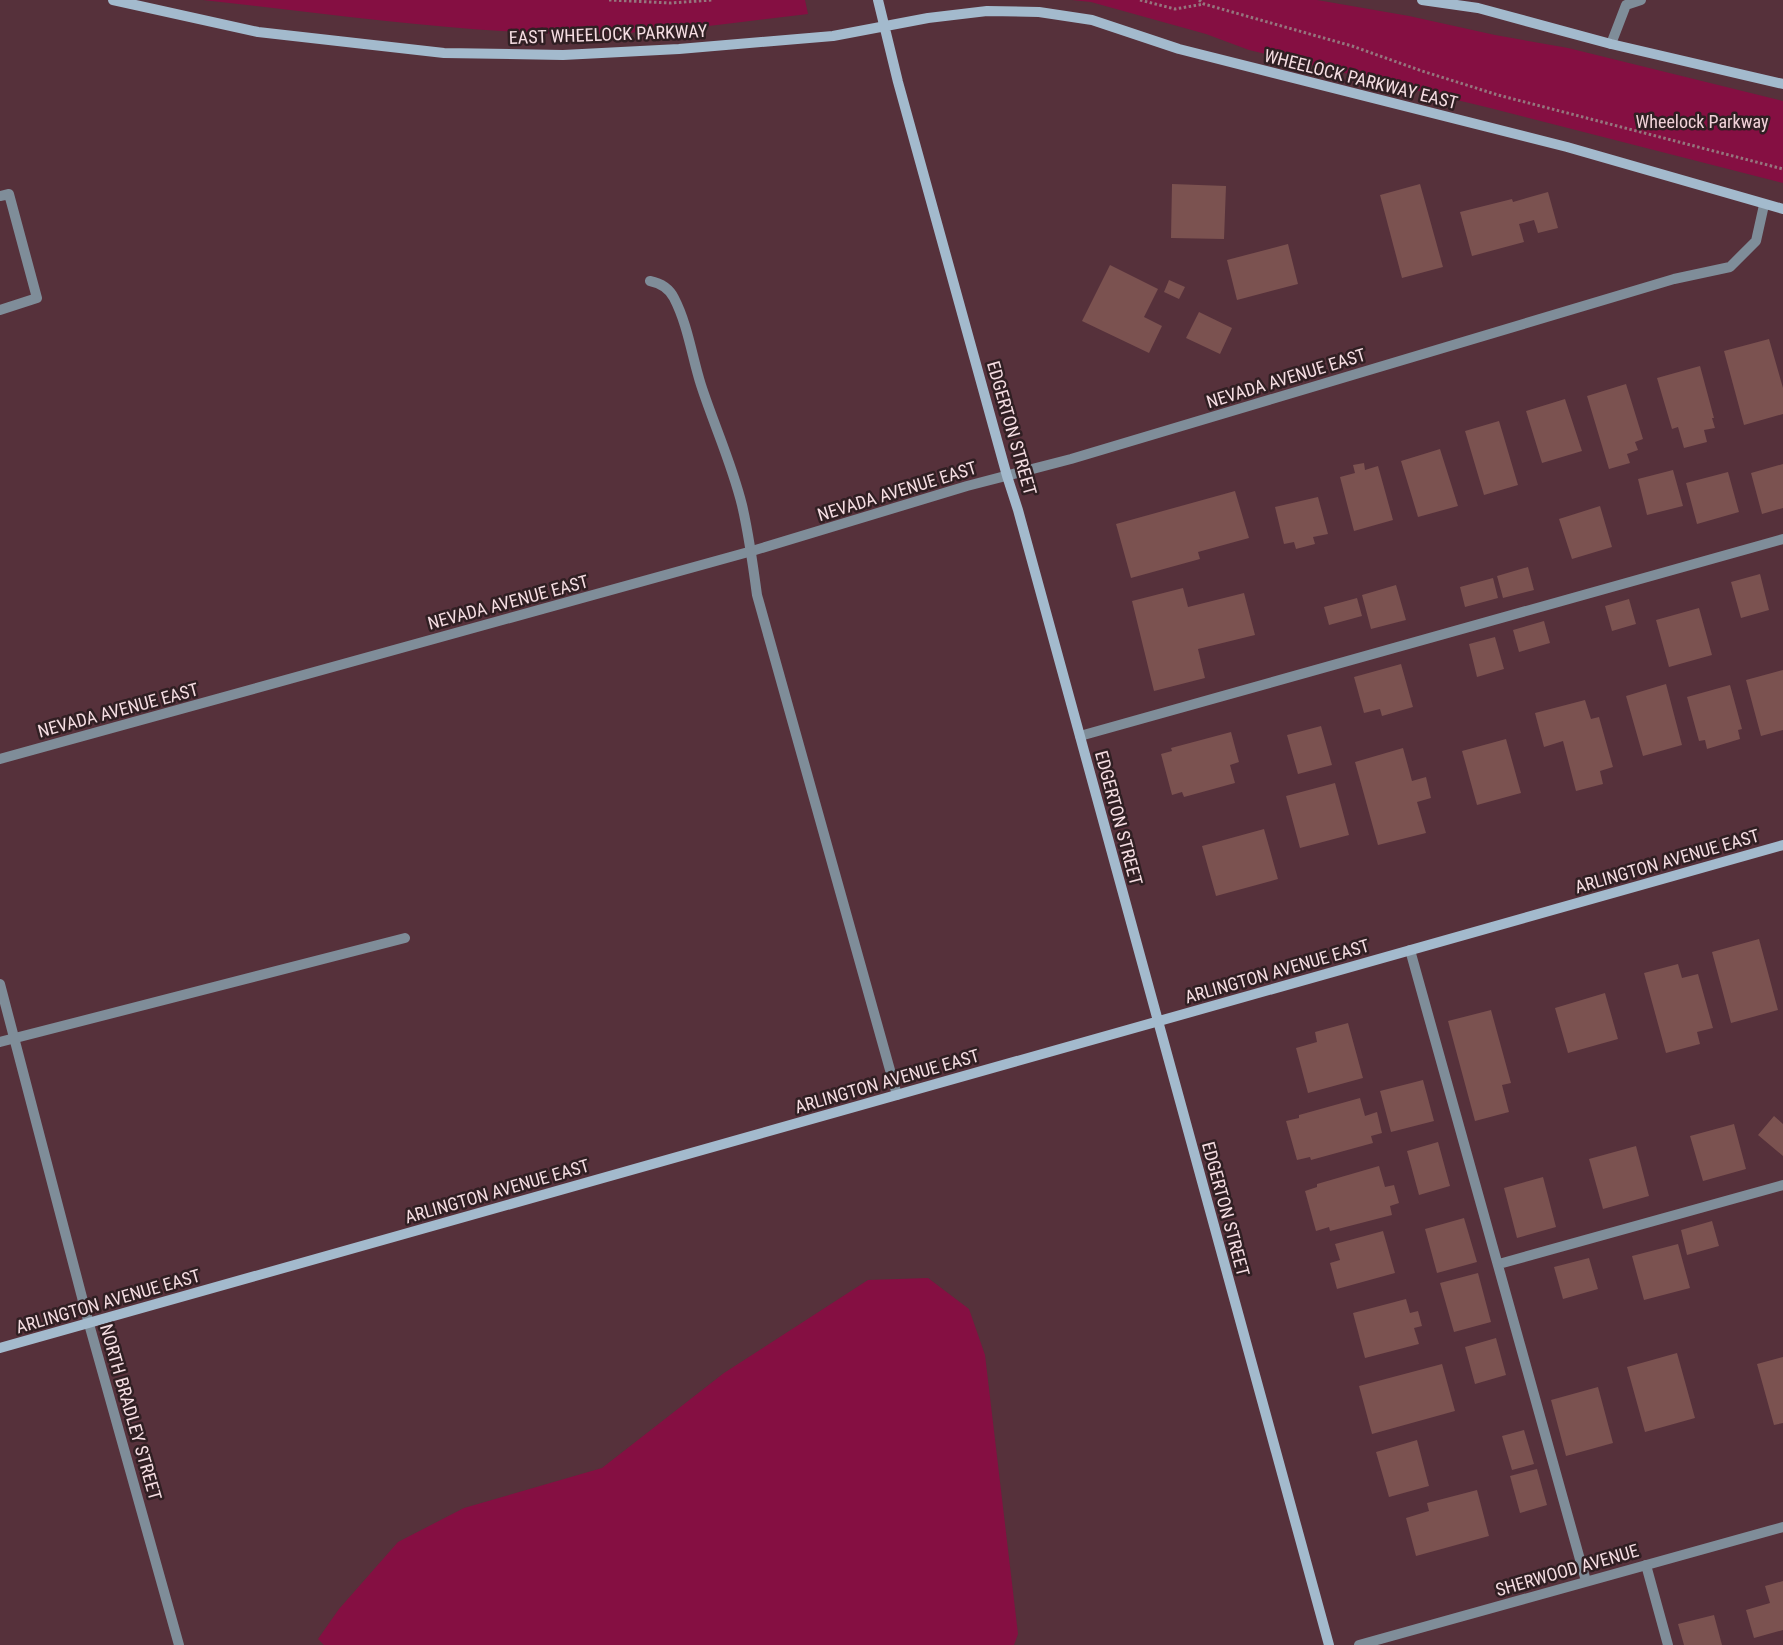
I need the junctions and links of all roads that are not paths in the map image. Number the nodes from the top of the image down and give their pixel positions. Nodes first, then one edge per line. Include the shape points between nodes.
1 (113, 0) edge
2 (878, 0) edge
3 (1422, 0) edge
4 (1641, 0) edge
5 (928, 18) joint
6 (885, 27) junction
7 (1611, 44) junction
8 (1783, 84) edge
9 (0, 196) edge
10 (1764, 205) junction
11 (1783, 209) edge
12 (650, 281) dead end
13 (0, 310) edge
14 (1007, 476) junction
15 (1783, 539) edge
16 (752, 551) junction
17 (1080, 736) junction
18 (0, 759) edge
19 (1783, 845) edge
20 (405, 938) dead end
21 (1410, 950) junction
22 (0, 984) edge
23 (1158, 1021) junction
24 (15, 1038) junction
25 (0, 1042) edge
26 (897, 1095) junction
27 (1783, 1185) edge
28 (1499, 1264) junction
29 (89, 1324) junction
30 (0, 1348) edge
31 (1783, 1527) edge
32 (1646, 1565) junction
33 (1586, 1582) junction
34 (180, 1645) edge
35 (1329, 1645) edge
36 (1359, 1645) edge
37 (1668, 1645) edge

1 - 6 street, EAST WHEELOCK PARKWAY via 258,32 444,53 563,55 679,49 833,36
2 - 6 street, EDGERTON STREET
3 - 7 street via 1478,8
4 - 7 street via 1626,5
5 - 6 street, EAST WHEELOCK PARKWAY
5 - 10 street, WHEELOCK PARKWAY EAST via 987,11 1040,12 1092,20 1180,49 1567,147
6 - 14 street, EDGERTON STREET
7 - 8 street
9 - 13 street via 9,194 37,298
10 - 11 street, WHEELOCK PARKWAY EAST
10 - 14 street, NEVADA AVENUE EAST via 1756,241 1730,266 1674,279
12 - 16 street via 666,288 681,315 701,385 742,503
14 - 16 street, NEVADA AVENUE EAST
14 - 17 street, EDGERTON STREET
15 - 17 street
16 - 18 street, NEVADA AVENUE EAST
16 - 26 street via 757,595
17 - 23 street, EDGERTON STREET
19 - 21 street, ARLINGTON AVENUE EAST
20 - 24 street
21 - 23 street, ARLINGTON AVENUE EAST
21 - 28 street
22 - 24 street, NORTH BRADLEY STREET
23 - 26 street, ARLINGTON AVENUE EAST
23 - 35 street, EDGERTON STREET
24 - 25 street
24 - 29 street, NORTH BRADLEY STREET
26 - 29 street, ARLINGTON AVENUE EAST
27 - 28 street
28 - 33 street
29 - 30 street, ARLINGTON AVENUE EAST
29 - 34 street, NORTH BRADLEY STREET
31 - 32 street, SHERWOOD AVENUE
32 - 33 street, SHERWOOD AVENUE
32 - 37 street
33 - 36 street, SHERWOOD AVENUE

